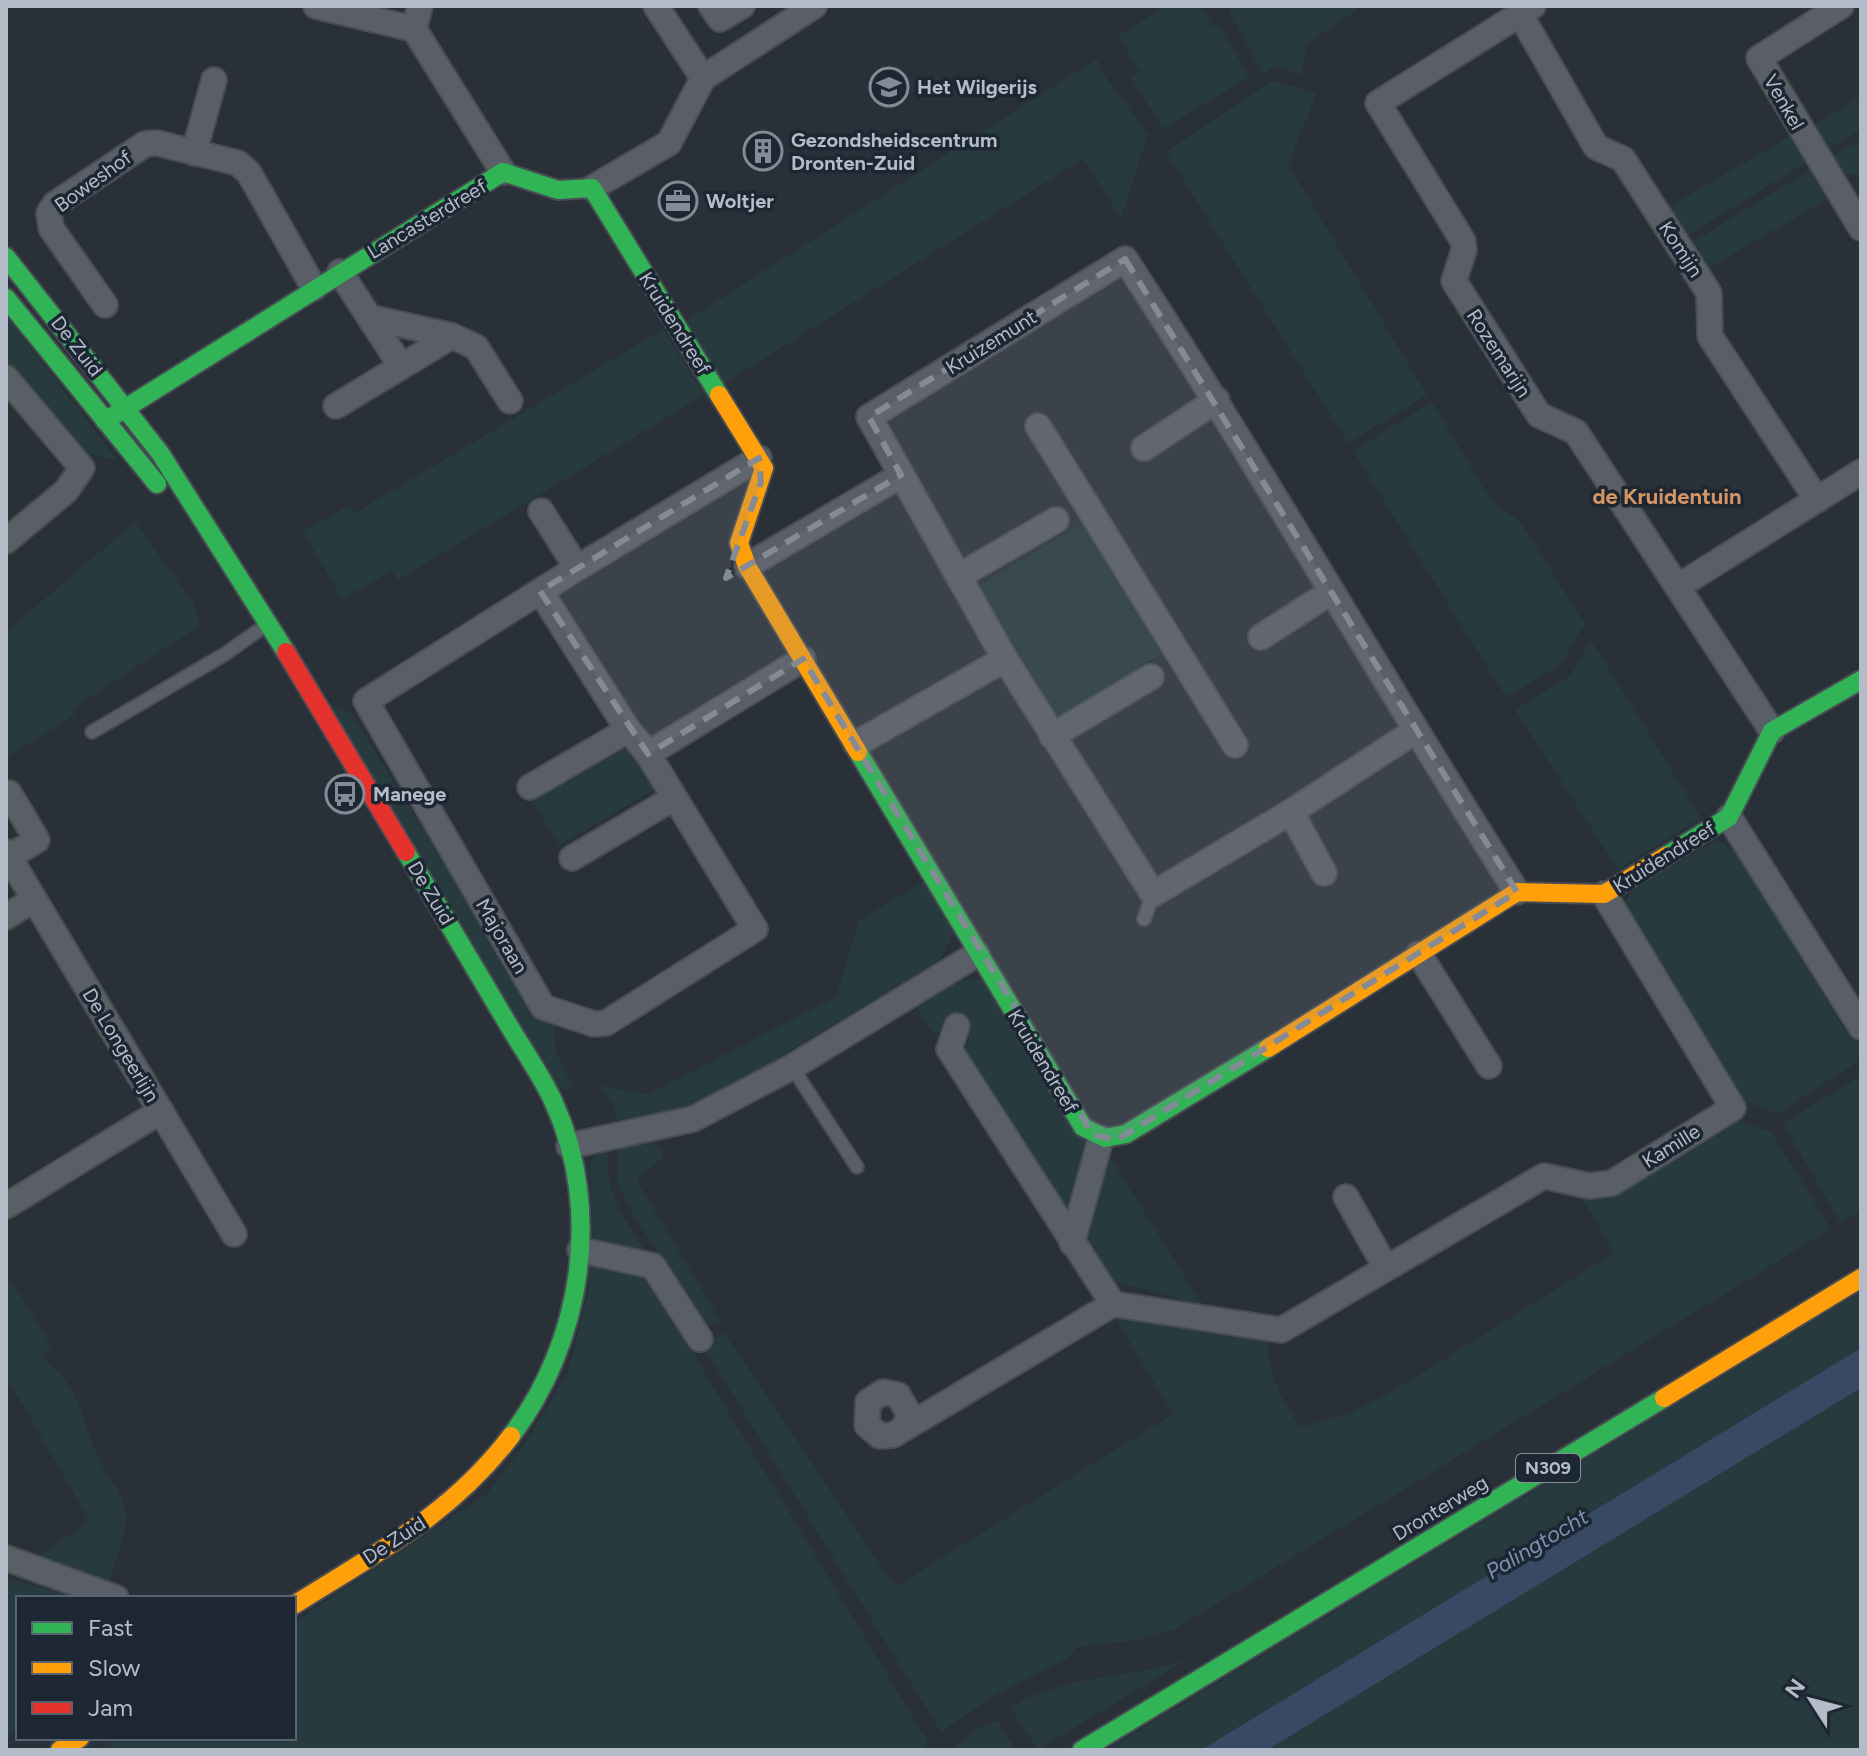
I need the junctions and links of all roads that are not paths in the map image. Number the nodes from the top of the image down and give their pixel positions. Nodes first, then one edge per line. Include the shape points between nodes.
1 (316, 6) edge
2 (656, 6) edge
3 (711, 6) edge
4 (742, 6) edge
5 (1841, 6) edge
6 (809, 7) edge
7 (1526, 10) edge
8 (417, 18) edge
9 (703, 78) junction
10 (214, 80) dead end
11 (194, 153) junction
12 (503, 172) junction
13 (592, 188) junction
14 (1861, 228) edge
15 (6, 257) edge
16 (340, 272) junction
17 (314, 288) junction
18 (6, 298) edge
19 (105, 305) dead end
20 (372, 318) junction
21 (452, 336) junction
22 (401, 366) junction
23 (6, 378) edge
24 (1217, 400) junction
25 (510, 401) dead end
26 (336, 406) dead end
27 (124, 407) junction
28 (105, 421) junction
29 (1038, 426) dead end
30 (1144, 448) dead end
31 (759, 458) junction
32 (1861, 472) edge
33 (901, 475) junction
34 (1817, 500) junction
35 (541, 511) dead end
36 (1056, 520) dead end
37 (6, 541) edge
38 (224, 558) junction
39 (747, 566) junction
40 (577, 568) junction
41 (959, 576) junction
42 (1679, 586) junction
43 (540, 591) junction
44 (1331, 592) junction
45 (266, 625) junction
46 (1261, 637) dead end
47 (803, 659) junction
48 (1005, 659) junction
49 (1151, 677) dead end
50 (1857, 691) edge
51 (628, 730) junction
52 (1415, 731) junction
53 (1772, 731) junction
54 (92, 732) dead end
55 (1052, 736) junction
56 (856, 744) junction
57 (1235, 745) dead end
58 (648, 754) junction
59 (530, 787) dead end
60 (6, 795) edge
61 (674, 798) junction
62 (1291, 812) junction
63 (1729, 817) junction
64 (8, 855) edge
65 (572, 858) dead end
66 (1324, 873) dead end
67 (1517, 892) junction
68 (1153, 894) junction
69 (1604, 894) junction
70 (34, 899) junction
71 (6, 917) edge
72 (1144, 919) dead end
73 (977, 954) junction
74 (1419, 954) junction
75 (957, 1026) dead end
76 (1861, 1027) edge
77 (1489, 1066) dead end
78 (792, 1067) junction
79 (161, 1111) junction
80 (1101, 1138) junction
81 (569, 1146) junction
82 (857, 1167) dead end
83 (1346, 1197) dead end
84 (6, 1206) edge
85 (234, 1234) dead end
86 (1072, 1243) junction
87 (580, 1250) junction
88 (1386, 1268) junction
89 (1861, 1278) edge
90 (1113, 1304) junction
91 (700, 1339) dead end
92 (904, 1428) dead end
93 (6, 1558) edge
94 (110, 1596) edge
95 (296, 1604) edge
96 (1082, 1750) edge

1 - 8 street
2 - 9 street
3 - 4 street via 720,19
5 - 14 street, Venkel via 1759,58
6 - 9 street
7 - 34 street, Komijn via 1596,147 1623,159 1709,293 1710,336
7 - 42 street, Rozemarijn via 1378,103 1463,241 1454,281 1539,415 1576,432
8 - 12 street
9 - 13 street via 669,143
10 - 11 street
11 - 17 street, Boweshof via 238,163 249,173
11 - 19 street, Boweshof via 145,144 49,213 51,228
12 - 13 street, Lancasterdreef via 558,190
12 - 16 street, Lancasterdreef
13 - 31 street, Kruidendreef
15 - 27 street, De Zuid
16 - 17 street, Lancasterdreef
16 - 20 street
17 - 27 street, Lancasterdreef
18 - 28 street, De Zuid
20 - 21 street
20 - 22 street
21 - 22 street
21 - 25 street via 476,347
22 - 26 street
23 - 37 street via 82,468 66,491
24 - 30 street
24 - 33 street, Kruizemunt via 1125,259 869,417
24 - 44 street, Kruizemunt
27 - 28 street, Lancasterdreef
27 - 38 street, De Zuid via 160,453
28 - 38 street, De Zuid
29 - 57 street
31 - 39 street, Kruidendreef via 764,468 761,482 739,543
31 - 40 street
32 - 34 street
33 - 39 street
33 - 41 street, Kruizemunt
34 - 42 street
35 - 40 street
36 - 41 street
38 - 45 street, De Zuid
39 - 47 street, Kruidendreef
40 - 43 street, Majoraan
41 - 48 street, Kruizemunt
42 - 53 street, Rozemarijn
43 - 51 street, Majoraan
43 - 61 street, Majoraan via 366,701 550,1013 606,1023 755,929
44 - 46 street
44 - 52 street, Kruizemunt
45 - 54 lane
45 - 81 street, De Zuid via 554,1102
47 - 56 street, Kruidendreef
47 - 58 street
48 - 55 street, Kruizemunt
48 - 56 street
49 - 55 street
50 - 53 street
51 - 58 street, Majoraan
51 - 59 street
52 - 62 street
52 - 67 street, Kruizemunt
53 - 63 street, Kruidendreef
55 - 68 street, Kruizemunt
56 - 73 street, Kruidendreef
58 - 61 street, Majoraan
60 - 64 street, De Longeerlijn via 37,840
61 - 65 street
62 - 66 street
62 - 68 street
63 - 69 street, Kruidendreef
63 - 76 street
64 - 70 street, De Longeerlijn
67 - 69 street, Kruidendreef
67 - 74 street
68 - 72 lane
69 - 88 street, Kamille via 1733,1108 1612,1183 1589,1186 1544,1176
70 - 71 street
70 - 79 street, De Longeerlijn
73 - 78 street
73 - 80 street, Kruidendreef via 1083,1127
74 - 77 street
74 - 80 street via 1142,1127 1117,1140
75 - 86 street via 949,1049
78 - 81 street via 693,1119
78 - 82 lane
79 - 84 street
79 - 85 street, De Longeerlijn
80 - 86 street
81 - 87 street, De Zuid via 578,1180
83 - 88 street
86 - 90 street
87 - 91 street via 653,1266
87 - 95 street, De Zuid via 572,1303 541,1391 495,1459 448,1504
88 - 90 street, Kamille via 1281,1330
89 - 96 street, Dronterweg / N309
90 - 92 street
93 - 94 street

